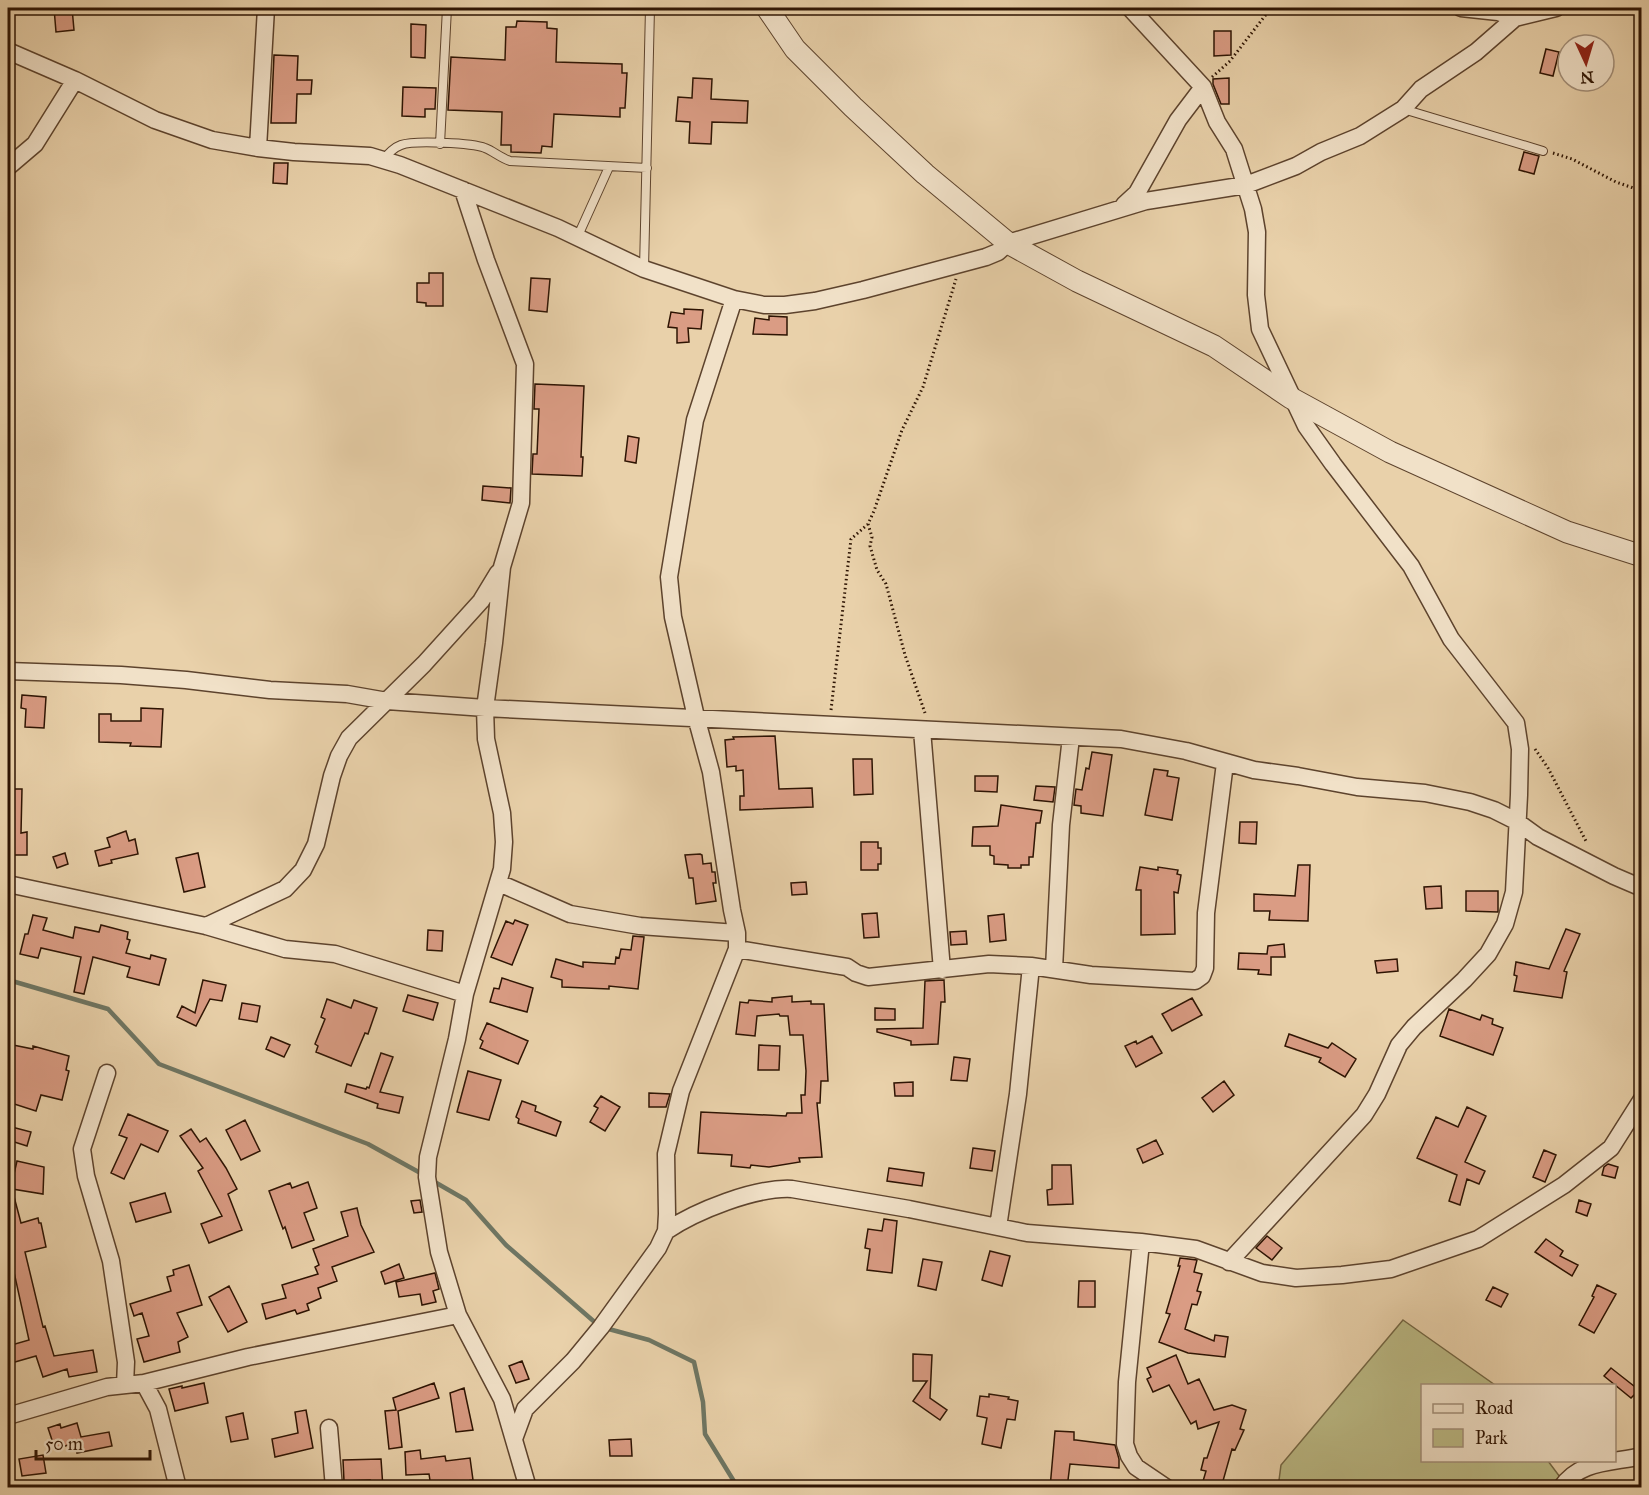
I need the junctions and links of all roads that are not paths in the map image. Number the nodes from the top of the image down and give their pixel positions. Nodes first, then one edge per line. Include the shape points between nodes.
1 (266, 8) edge
2 (447, 8) edge
3 (650, 8) edge
4 (766, 8) edge
5 (1130, 8) edge
6 (1461, 8) edge
7 (1556, 8) edge
8 (1515, 18) junction
9 (8, 51) edge
10 (75, 80) junction
11 (1203, 87) junction
12 (1403, 109) junction
13 (440, 144) junction
14 (258, 148) junction
15 (1543, 151) road end
16 (384, 159) junction
17 (8, 167) edge
18 (609, 167) junction
19 (647, 168) junction
20 (1246, 185) junction
21 (463, 190) junction
22 (1123, 207) junction
23 (578, 238) junction
24 (1008, 243) junction
25 (644, 269) junction
26 (734, 299) junction
27 (1292, 398) junction
28 (1641, 556) edge
29 (502, 567) junction
30 (8, 671) edge
31 (387, 700) junction
32 (485, 708) junction
33 (696, 717) junction
34 (926, 731) junction
35 (1071, 737) junction
36 (1225, 763) junction
37 (1516, 821) junction
38 (499, 883) junction
39 (8, 884) edge
40 (1641, 888) edge
41 (206, 926) junction
42 (737, 941) junction
43 (1031, 966) junction
44 (1054, 969) junction
45 (942, 970) junction
46 (465, 994) junction
47 (107, 1072) dead end
48 (1641, 1099) edge
49 (998, 1227) junction
50 (666, 1231) junction
51 (1141, 1242) junction
52 (1229, 1262) junction
53 (458, 1315) junction
54 (144, 1383) junction
55 (125, 1385) junction
56 (541, 1392) junction
57 (502, 1399) junction
58 (8, 1416) edge
59 (329, 1428) dead end
60 (514, 1438) junction
61 (1641, 1456) edge
62 (1616, 1461) edge
63 (1610, 1462) edge
64 (178, 1488) edge
65 (334, 1488) edge
66 (528, 1488) edge
67 (1167, 1488) edge
68 (1561, 1488) edge

1 - 14 street
2 - 13 lane
3 - 19 lane
4 - 24 street via 795,49 853,107
5 - 11 street
6 - 8 street
7 - 8 street
8 - 12 street via 1476,52 1420,89
9 - 10 street
10 - 14 street via 154,120 212,140
10 - 17 street via 35,144
11 - 20 street via 1217,122 1234,149
11 - 22 street via 1178,120 1137,193
12 - 15 lane
12 - 20 street via 1360,136
13 - 16 lane via 403,144
13 - 18 lane via 476,145 510,161
14 - 16 street
16 - 21 street
18 - 19 lane
18 - 23 lane
19 - 25 lane
20 - 22 street
20 - 27 street via 1257,232 1260,329
21 - 23 street
21 - 29 street via 525,364 521,503
22 - 24 street
23 - 25 street
24 - 26 street via 998,252 960,264 815,301 764,305
24 - 27 street via 1077,281 1214,346
25 - 26 street
26 - 33 street via 695,420 669,577 673,617
27 - 28 street via 1390,452 1515,509 1567,532
27 - 37 street via 1313,437 1411,566 1451,639 1515,723 1520,748
29 - 31 street via 482,601
29 - 32 street
30 - 31 street via 175,679
31 - 32 street
31 - 41 street via 349,738 339,756 316,843 303,870 285,889
32 - 33 street
32 - 38 street via 486,740 502,813 504,842
33 - 34 street
33 - 42 street via 711,772
34 - 35 street
34 - 45 street
35 - 36 street via 1121,739
35 - 44 street via 1061,825
36 - 37 street via 1357,787 1425,793 1470,802
36 - 44 street via 1202,976 1195,981
37 - 40 street via 1538,837
37 - 52 street via 1514,892 1505,924 1488,954 1414,1027 1399,1045 1364,1115
38 - 42 street via 570,914
38 - 46 street
39 - 41 street
41 - 46 street via 285,949 335,954
42 - 45 street via 847,967 868,977
42 - 50 street via 681,1091 670,1135 665,1172
43 - 44 street
43 - 45 street via 989,964
43 - 49 street via 1018,1095
46 - 53 street via 428,1157 427,1177 440,1252
47 - 55 street via 81,1149 111,1261 126,1362
48 - 52 street via 1611,1148 1564,1185 1478,1239 1390,1269 1342,1275 1296,1278 1262,1273
49 - 50 street via 780,1188 700,1213
49 - 51 street
50 - 56 street via 601,1327
51 - 52 street via 1196,1249
51 - 67 street via 1128,1359 1125,1444 1136,1467
53 - 54 street via 248,1357
53 - 57 street
54 - 55 street
54 - 64 street via 158,1408
55 - 58 street
56 - 57 street via 522,1400
56 - 60 street via 525,1409
57 - 60 street
59 - 65 street
60 - 66 street
61 - 62 street
63 - 68 street via 1573,1474

